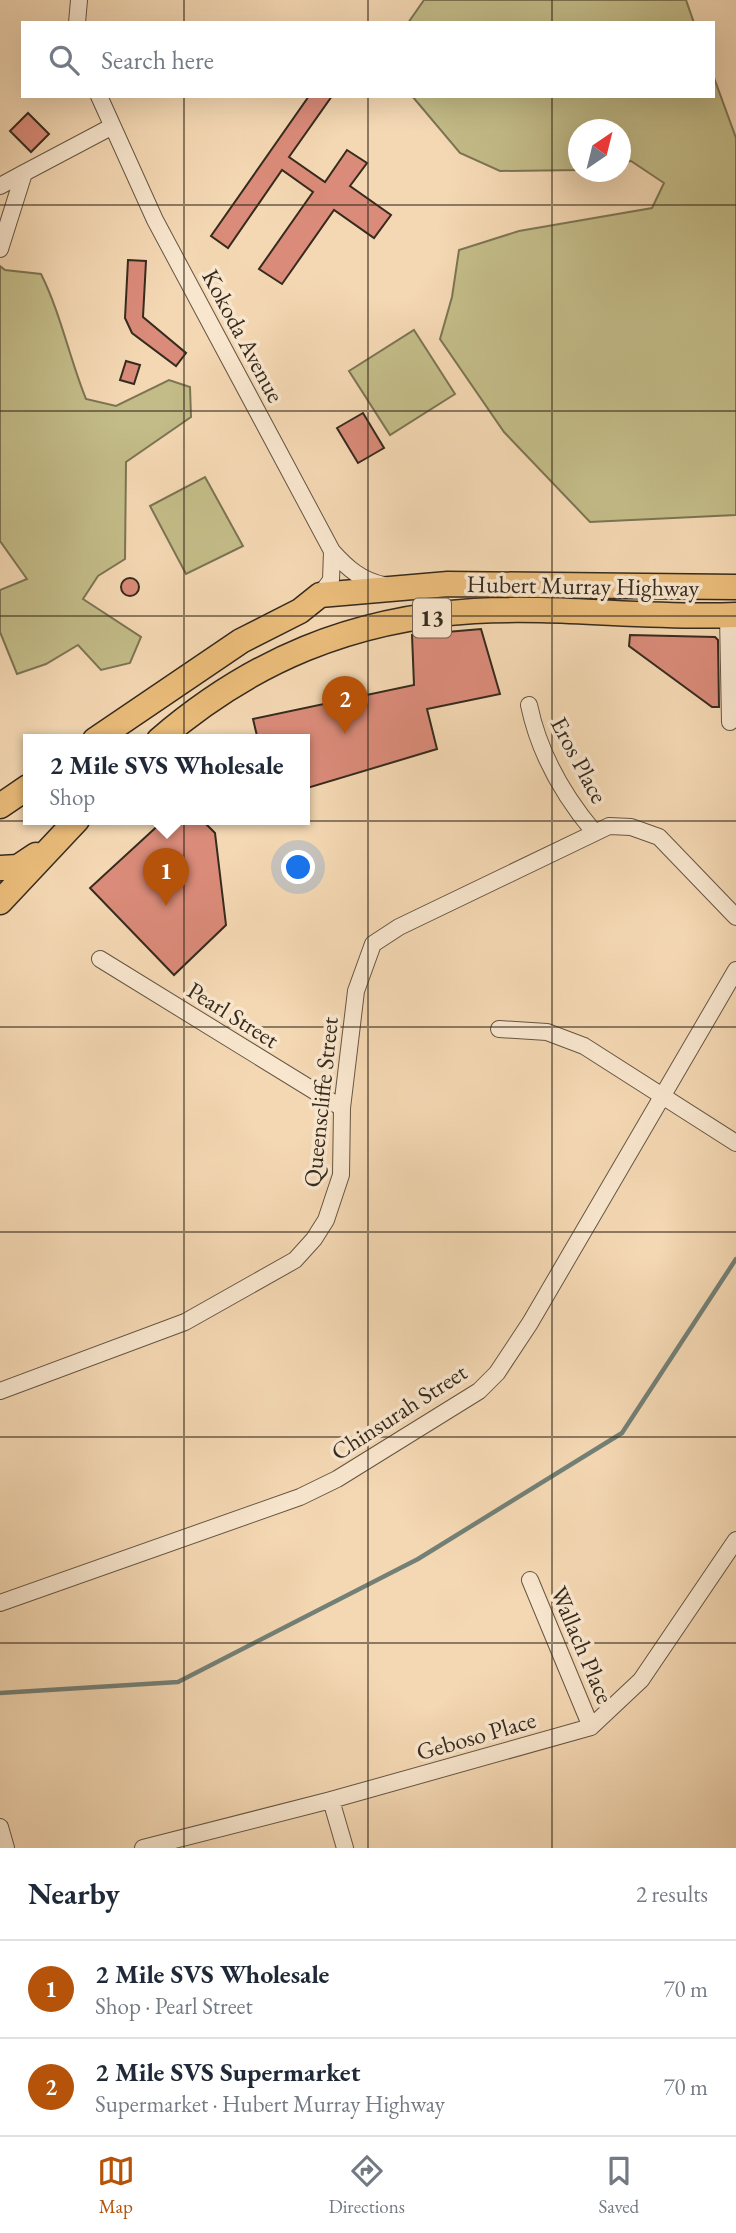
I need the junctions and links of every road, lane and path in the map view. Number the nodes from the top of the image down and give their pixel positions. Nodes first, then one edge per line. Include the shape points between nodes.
1 (79, 0) edge
2 (77, 21) edge
3 (100, 98) edge
4 (111, 127) junction
5 (24, 173) junction
6 (0, 186) edge
7 (0, 249) edge
8 (332, 551) junction
9 (736, 587) edge
10 (402, 588) junction
11 (320, 596) junction
12 (732, 616) edge
13 (528, 705) dead end
14 (730, 722) dead end
15 (104, 734) edge
16 (166, 734) edge
17 (23, 790) edge
18 (0, 806) edge
19 (66, 825) edge
20 (72, 825) edge
21 (594, 832) junction
22 (0, 868) edge
23 (0, 902) edge
24 (736, 917) edge
25 (100, 959) dead end
26 (736, 970) edge
27 (499, 1029) dead end
28 (662, 1097) junction
29 (342, 1108) junction
30 (736, 1143) edge
31 (0, 1391) edge
32 (736, 1540) edge
33 (530, 1580) dead end
34 (0, 1603) edge
35 (591, 1727) junction
36 (331, 1800) junction
37 (0, 1828) edge
38 (6, 1848) edge
39 (143, 1848) edge
40 (345, 1848) edge

1 - 2 street
3 - 4 street, Kokoda Avenue
4 - 5 street
4 - 8 street, Kokoda Avenue via 155,219
5 - 6 street
5 - 7 street
8 - 10 street, Kokoda Avenue via 365,579
8 - 11 street via 331,580
9 - 10 highway, Hubert Murray Highway / 13 via 448,584
10 - 11 highway, Hubert Murray Highway / 13
11 - 15 highway, Hubert Murray Highway / 13 via 242,640
12 - 14 street
12 - 16 highway, Hubert Murray Highway / 13 via 477,611 343,632 209,698
13 - 21 street, Eros Place via 535,734 570,804
17 - 18 highway
19 - 22 highway via 31,861
20 - 23 highway
21 - 24 street, Queenscliffe Street via 608,826 631,827 659,837
21 - 29 street, Queenscliffe Street via 373,944 356,991
25 - 29 street, Pearl Street
26 - 28 street, Chinsurah Street
27 - 28 street via 547,1032 584,1046
28 - 30 street
28 - 34 street, Chinsurah Street via 530,1323 497,1373 479,1391 300,1497
29 - 31 street, Queenscliffe Street via 341,1175 333,1203 314,1239 295,1260 185,1322
32 - 35 street, Geboso Place via 641,1680
33 - 35 street, Wallach Place
35 - 36 street, Geboso Place
36 - 39 street, Geboso Place
36 - 40 street
37 - 38 street

